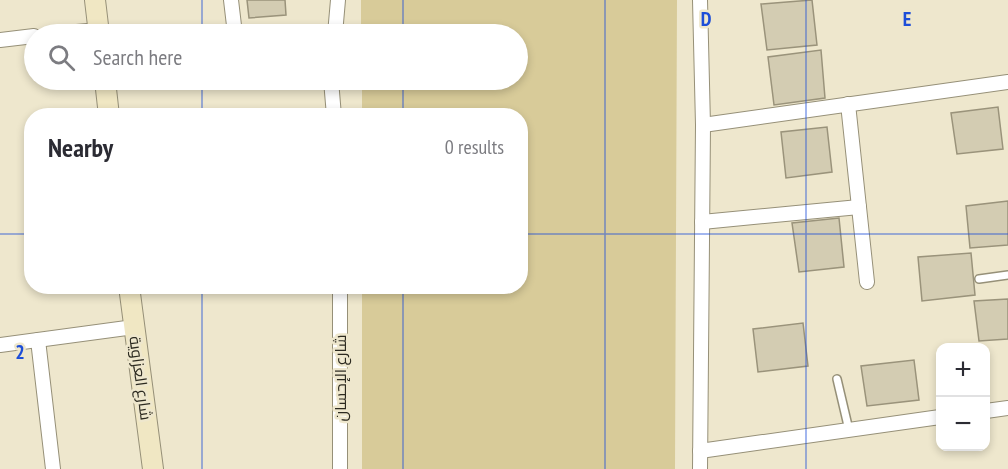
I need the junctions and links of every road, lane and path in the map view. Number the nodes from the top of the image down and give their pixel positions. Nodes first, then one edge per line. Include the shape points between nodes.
1 (95, 0) edge
2 (231, 0) edge
3 (338, 0) edge
4 (700, 0) edge
5 (98, 24) edge
6 (234, 24) edge
7 (336, 24) edge
8 (24, 37) edge
9 (0, 40) edge
10 (1008, 82) edge
11 (106, 90) edge
12 (332, 90) edge
13 (848, 105) junction
14 (108, 108) edge
15 (333, 108) edge
16 (703, 125) junction
17 (859, 207) junction
18 (702, 222) junction
19 (1008, 275) edge
20 (979, 279) dead end
21 (867, 282) dead end
22 (130, 294) edge
23 (340, 294) edge
24 (134, 327) junction
25 (38, 340) junction
26 (0, 345) edge
27 (837, 379) dead end
28 (1008, 408) edge
29 (990, 410) edge
30 (936, 418) edge
31 (849, 430) junction
32 (700, 451) junction
33 (53, 469) edge
34 (153, 469) edge
35 (340, 469) edge
36 (700, 469) edge

1 - 5 street
2 - 6 street
3 - 7 street
4 - 16 street
8 - 9 street
10 - 13 street
11 - 14 street
12 - 15 street
13 - 16 street
13 - 17 street
16 - 18 street
17 - 18 street
17 - 21 street
18 - 32 street
19 - 20 lane
22 - 24 street, شارع العزاوية
23 - 35 street, شارع الإحسان
24 - 25 street
24 - 34 street, شارع العزاوية
25 - 26 street
25 - 33 street
27 - 31 lane
28 - 29 street
30 - 31 street
31 - 32 street
32 - 36 street

